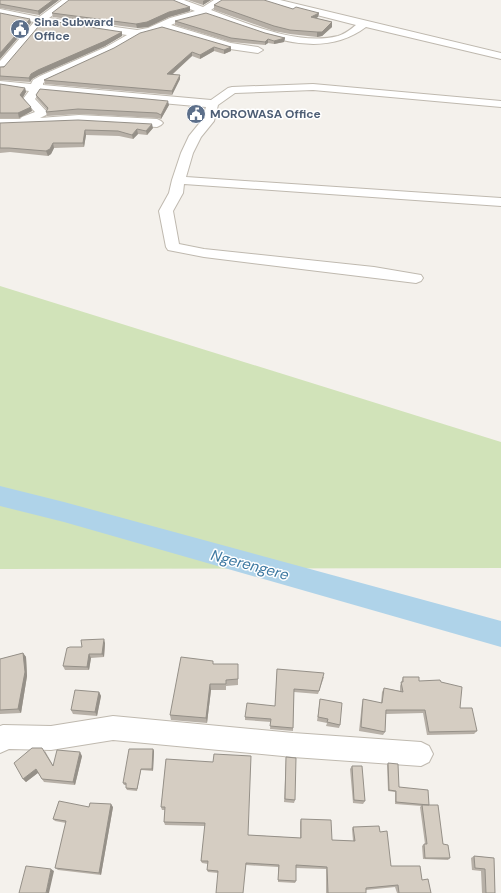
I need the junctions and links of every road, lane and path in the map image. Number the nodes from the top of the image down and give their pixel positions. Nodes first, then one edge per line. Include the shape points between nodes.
1 (68, 0) edge
2 (175, 0) edge
3 (220, 0) edge
4 (269, 0) edge
5 (205, 10) junction
6 (0, 12) edge
7 (43, 20) junction
8 (365, 24) junction
9 (161, 25) junction
10 (137, 33) junction
11 (258, 50) dead end
12 (501, 56) edge
13 (0, 68) edge
14 (0, 84) edge
15 (37, 88) junction
16 (213, 104) junction
17 (501, 104) edge
18 (24, 122) junction
19 (0, 123) edge
20 (157, 123) dead end
21 (178, 180) junction
22 (501, 202) edge
23 (416, 278) dead end
24 (0, 741) edge
25 (422, 754) dead end

1 - 7 street
2 - 5 street
3 - 5 street
4 - 8 street
5 - 8 street via 297,41 340,39
5 - 9 street
6 - 7 street
7 - 10 street
7 - 13 street
8 - 12 street
9 - 10 street
9 - 11 street via 230,46
10 - 15 street via 110,49 44,78 37,82
14 - 15 street
15 - 16 street
15 - 18 street via 29,99 42,113
16 - 17 street via 232,90 313,87
16 - 21 street via 208,121 195,136
18 - 19 street
18 - 20 street via 79,119
21 - 22 street
21 - 23 street via 176,193 166,211 173,247 204,253
24 - 25 street via 3,737 51,738 113,728

